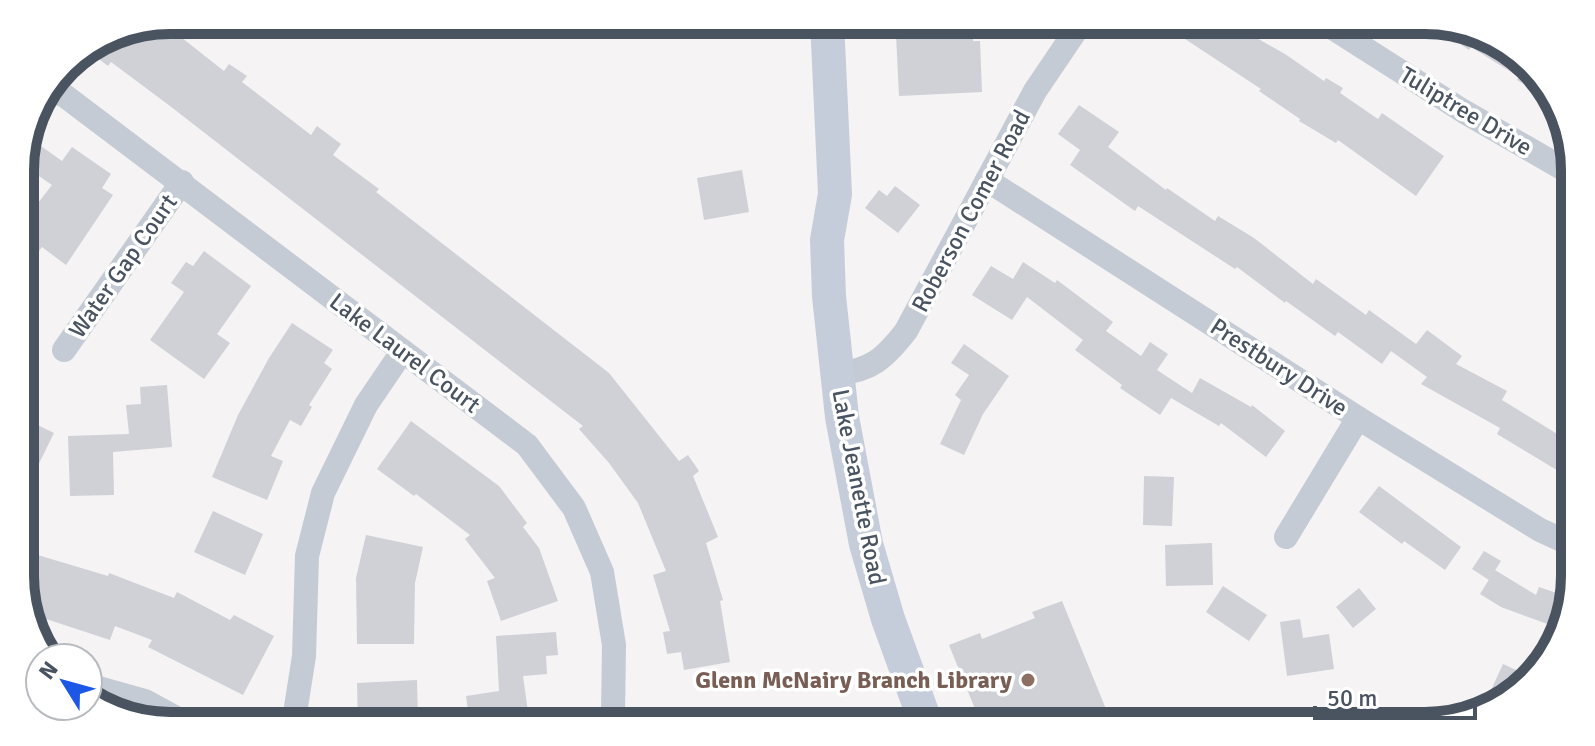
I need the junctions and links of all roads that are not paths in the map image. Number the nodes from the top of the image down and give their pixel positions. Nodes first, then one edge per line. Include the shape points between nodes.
1 (807, 34) edge
2 (828, 34) edge
3 (1074, 34) edge
4 (1342, 34) edge
5 (58, 93) edge
6 (1561, 167) edge
7 (987, 180) junction
8 (182, 182) junction
9 (827, 240) junction
10 (64, 350) dead end
11 (402, 352) junction
12 (836, 374) junction
13 (1358, 418) junction
14 (1286, 537) dead end
15 (1561, 540) edge
16 (104, 689) edge
17 (164, 711) edge
18 (295, 712) edge
19 (613, 712) edge
20 (922, 712) edge

1 - 9 street, Lake Jeanette Road via 814,195
2 - 9 street, Lake Jeanette Road via 835,194
3 - 7 street, Roberson Comer Road via 1035,91
4 - 6 street, Tuliptree Drive
5 - 8 street, Lake Laurel Court
7 - 12 street, Roberson Comer Road via 906,331 879,361 859,372
7 - 13 street, Prestbury Drive
8 - 10 street, Water Gap Court
8 - 11 street, Lake Laurel Court
9 - 12 street, Lake Jeanette Road
11 - 18 street via 366,405 323,493 307,556 304,656
11 - 19 street, Lake Laurel Court via 527,445 574,508 602,572 614,645
12 - 20 street, Lake Jeanette Road via 866,544
13 - 14 street
13 - 15 street, Prestbury Drive
16 - 17 street

